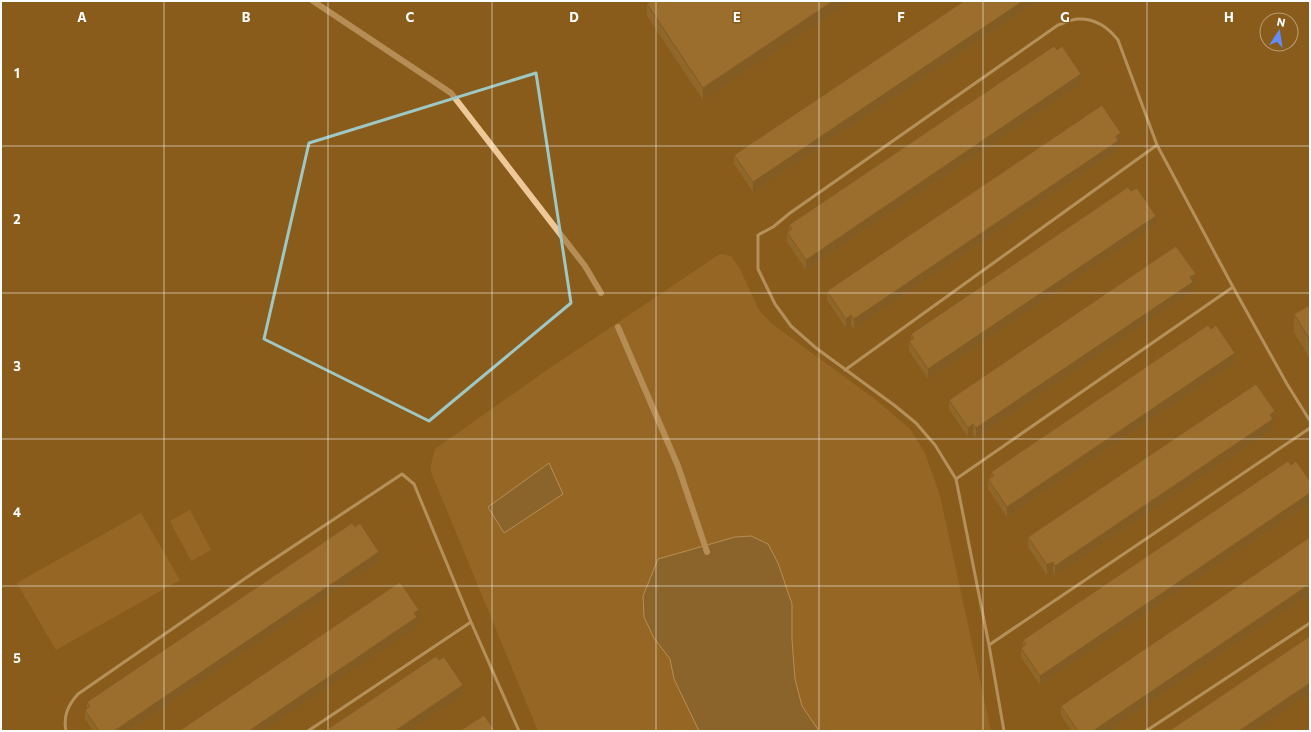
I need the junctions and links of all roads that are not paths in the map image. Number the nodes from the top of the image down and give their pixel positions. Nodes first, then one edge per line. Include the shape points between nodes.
1 (1157, 144) junction
2 (1233, 287) junction
3 (845, 370) junction
4 (1310, 421) edge
5 (1310, 428) edge
6 (956, 480) junction
7 (471, 622) junction
8 (1310, 623) edge
9 (988, 645) junction
10 (66, 731) edge
11 (308, 731) edge
12 (519, 731) edge
13 (1004, 731) edge
14 (1146, 731) edge

1 - 2 lane
1 - 3 lane
1 - 3 lane via 1118,40 1102,25 1087,19 1076,19 1058,25 773,227 758,235 758,269 775,304 790,326
2 - 4 lane
2 - 6 lane
3 - 6 lane via 916,423 935,445
5 - 9 lane
6 - 9 lane
7 - 10 lane via 414,484 402,474 78,694 67,710
7 - 11 lane
7 - 12 lane
8 - 14 lane
9 - 13 lane

